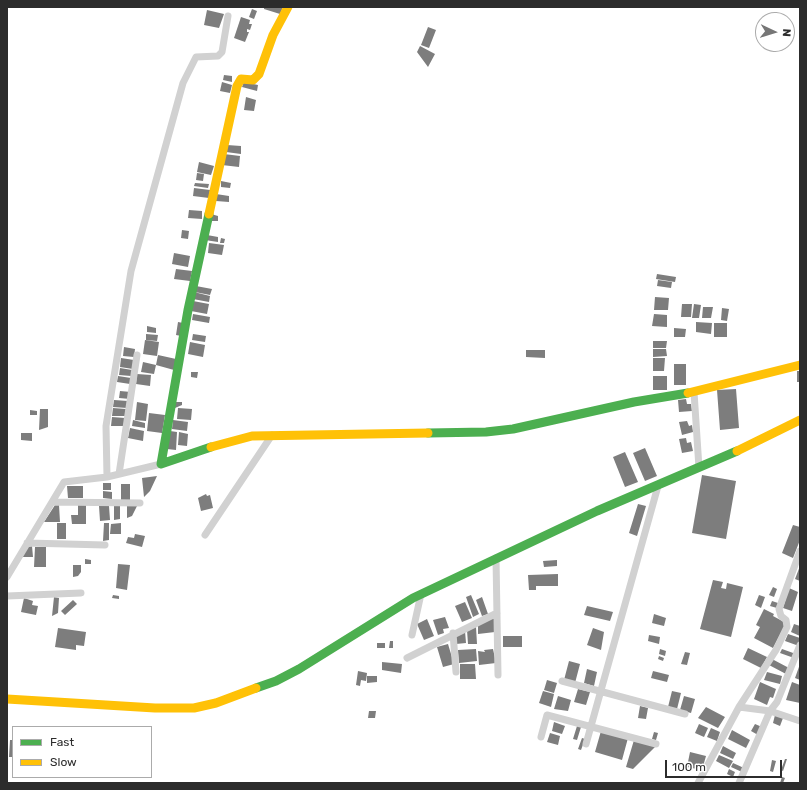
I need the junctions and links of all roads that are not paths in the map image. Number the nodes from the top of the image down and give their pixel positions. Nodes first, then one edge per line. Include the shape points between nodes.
1 (288, 7) edge
2 (228, 16) dead end
3 (137, 356) dead end
4 (800, 365) edge
5 (694, 392) junction
6 (800, 420) edge
7 (272, 435) junction
8 (161, 464) junction
9 (699, 468) junction
10 (119, 474) junction
11 (107, 477) junction
12 (658, 486) junction
13 (53, 502) junction
14 (140, 502) dead end
15 (205, 535) dead end
16 (27, 544) junction
17 (105, 545) dead end
18 (800, 551) edge
19 (496, 558) junction
20 (7, 577) edge
21 (81, 593) dead end
22 (421, 594) junction
23 (7, 596) edge
24 (497, 613) junction
25 (453, 633) junction
26 (412, 635) dead end
27 (800, 645) edge
28 (407, 658) dead end
29 (456, 672) dead end
30 (498, 676) dead end
31 (562, 681) dead end
32 (601, 692) junction
33 (7, 699) edge
34 (739, 707) junction
35 (770, 711) junction
36 (685, 714) dead end
37 (800, 721) edge
38 (592, 726) junction
39 (541, 737) dead end
40 (586, 744) dead end
41 (656, 744) dead end
42 (698, 783) edge
43 (739, 783) edge

1 - 8 street via 273,35 259,74 253,80 241,79 237,86 188,310
2 - 11 street via 222,52 218,56 196,57 183,83 131,271 106,426
3 - 10 street
4 - 5 street
5 - 7 street via 634,402 495,432
5 - 9 street
6 - 9 street
7 - 8 street via 236,439
7 - 15 street
8 - 10 street
9 - 12 street
10 - 11 street
11 - 13 street via 64,482
12 - 19 street
12 - 32 street
13 - 14 street
13 - 16 street
16 - 17 street
16 - 20 street
18 - 34 street via 779,609 787,627 776,650
19 - 22 street
19 - 24 street
21 - 23 street
22 - 26 street
22 - 33 street via 352,638 276,681 204,706 155,708
24 - 25 street
24 - 30 street
25 - 28 street
25 - 29 street
27 - 35 street via 777,702
31 - 32 street
32 - 36 street
32 - 38 street
34 - 35 street
34 - 42 street
35 - 37 street
35 - 43 street
38 - 39 street via 547,715
38 - 40 street
38 - 41 street

